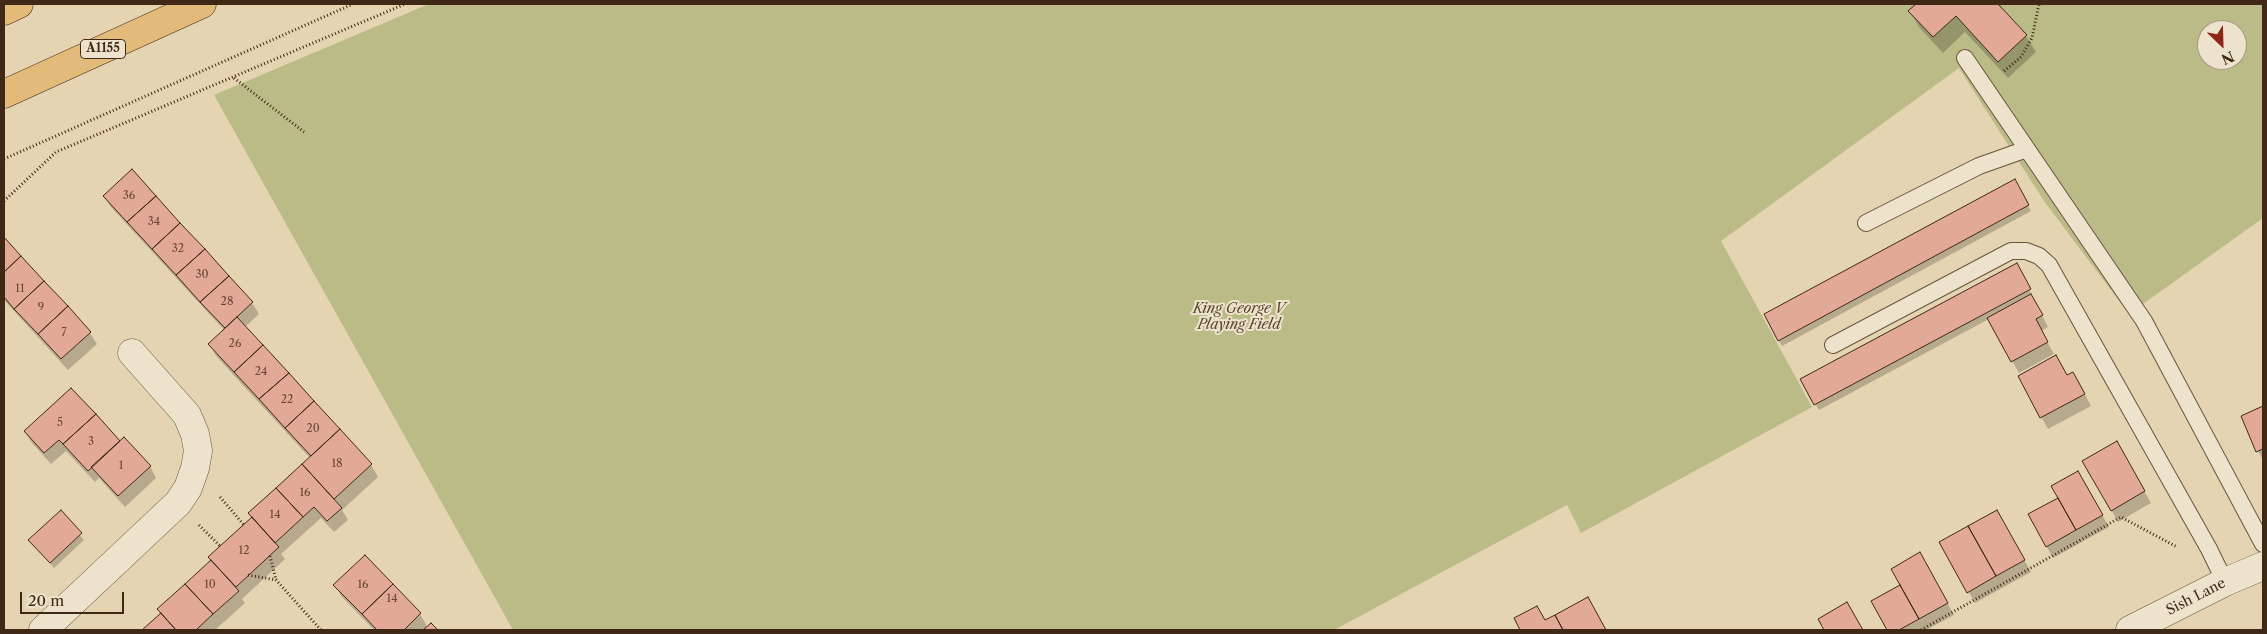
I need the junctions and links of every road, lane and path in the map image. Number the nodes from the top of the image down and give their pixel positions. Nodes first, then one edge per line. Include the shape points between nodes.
1 (19, 4) edge
2 (202, 4) edge
3 (353, 4) edge
4 (405, 4) edge
5 (2039, 4) edge
6 (4, 11) edge
7 (1966, 58) dead end
8 (233, 77) junction
9 (1985, 87) junction
10 (4, 94) edge
11 (304, 132) dead end
12 (2027, 149) junction
13 (4, 159) edge
14 (4, 201) edge
15 (1866, 223) dead end
16 (1833, 345) dead end
17 (132, 353) dead end
18 (2263, 544) edge
19 (2209, 549) junction
20 (270, 556) dead end
21 (2263, 566) edge
22 (248, 575) dead end
23 (276, 580) junction
24 (2225, 582) junction
25 (43, 630) edge
26 (321, 630) edge
27 (1921, 630) edge
28 (2130, 630) edge

1 - 6 main road
2 - 10 main road, A1155
3 - 13 path
4 - 8 path
5 - 9 path via 2032,38 2022,57
7 - 9 lane
8 - 11 path
8 - 14 path via 56,152
9 - 12 lane
12 - 15 lane via 1979,166
12 - 18 lane via 2144,321
16 - 19 lane via 2010,251 2026,251 2039,256 2049,265
17 - 25 street via 187,415 196,434 195,468 178,503
19 - 24 lane
19 - 27 path via 2194,556 2120,517
20 - 23 path
21 - 24 street, Sish Lane
22 - 23 path
23 - 26 path
24 - 28 street, Sish Lane

